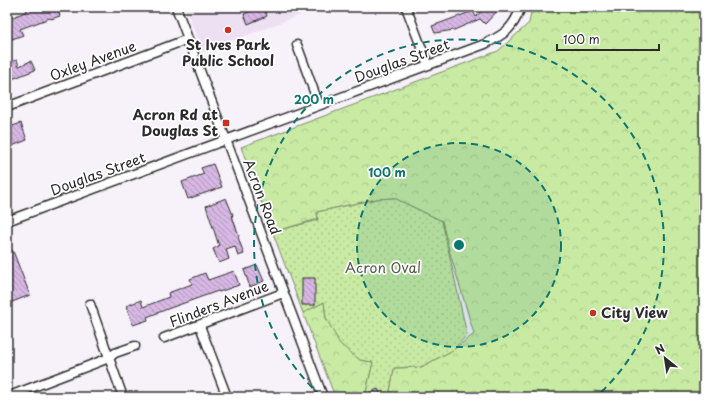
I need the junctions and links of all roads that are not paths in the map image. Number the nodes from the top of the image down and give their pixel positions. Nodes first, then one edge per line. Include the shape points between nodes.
1 (176, 7) edge
2 (406, 7) edge
3 (521, 7) edge
4 (188, 39) junction
5 (297, 45) dead end
6 (428, 64) junction
7 (319, 105) junction
8 (7, 107) edge
9 (226, 140) junction
10 (7, 222) edge
11 (283, 293) junction
12 (90, 304) dead end
13 (200, 326) junction
14 (164, 338) dead end
15 (134, 346) dead end
16 (109, 358) junction
17 (7, 397) edge
18 (123, 397) edge
19 (226, 397) edge
20 (323, 397) edge

1 - 4 street, Acron Road
2 - 6 street
3 - 6 street, Douglas Street via 516,19 504,34 485,44
4 - 8 street, Oxley Avenue
4 - 9 street, Acron Road
5 - 7 street
6 - 7 street, Douglas Street
7 - 9 street, Douglas Street
9 - 10 street, Douglas Street
9 - 11 street, Acron Road
11 - 13 street, Flinders Avenue
11 - 20 street, Acron Road
12 - 16 street
13 - 14 street, Flinders Avenue
13 - 19 street
15 - 16 street
16 - 17 street
16 - 18 street

